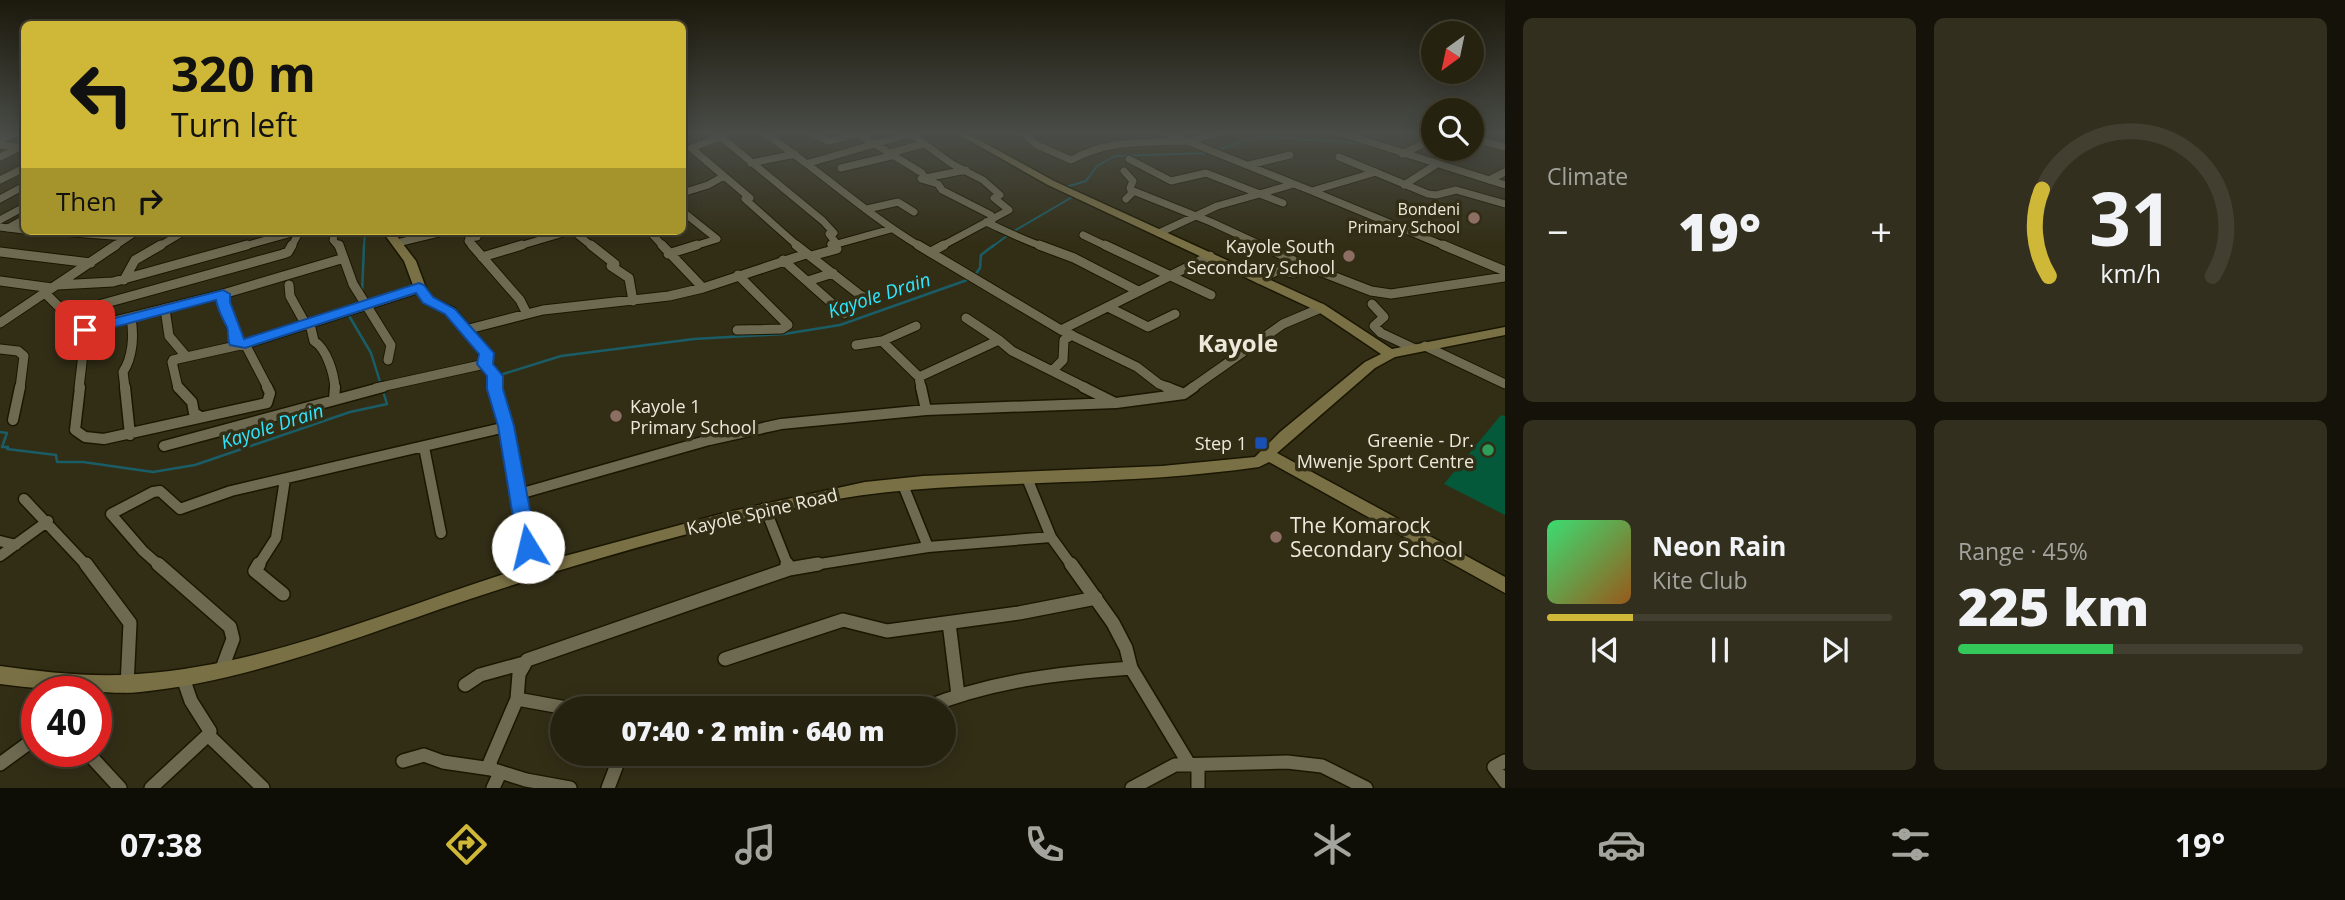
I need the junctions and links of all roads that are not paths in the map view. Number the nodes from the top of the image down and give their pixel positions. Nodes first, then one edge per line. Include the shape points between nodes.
1 (20, 170) edge
2 (717, 170) edge
3 (759, 170) edge
4 (816, 170) edge
5 (917, 170) edge
6 (966, 170) joint
7 (1027, 170) edge
8 (1150, 170) edge
9 (1260, 170) edge
10 (1370, 170) edge
11 (1428, 170) edge
12 (1456, 170) edge
13 (1124, 171) dead end
14 (1376, 172) junction
15 (1505, 172) edge
16 (724, 176) junction
17 (925, 178) junction
18 (0, 180) edge
19 (1489, 180) junction
20 (1294, 184) junction
21 (1404, 185) junction
22 (1505, 185) edge
23 (21, 188) edge
24 (1131, 190) junction
25 (1312, 191) junction
26 (686, 192) edge
27 (1264, 195) junction
28 (0, 199) edge
29 (1126, 199) dead end
30 (1283, 203) dead end
31 (1505, 204) edge
32 (21, 209) edge
33 (867, 209) junction
34 (914, 212) dead end
35 (686, 214) edge
36 (1194, 216) junction
37 (0, 220) edge
38 (21, 220) edge
39 (990, 221) junction
40 (4, 228) edge
41 (891, 229) junction
42 (1159, 233) junction
43 (1083, 234) dead end
44 (106, 235) edge
45 (130, 235) edge
46 (178, 235) edge
47 (285, 235) edge
48 (297, 235) edge
49 (333, 235) edge
50 (390, 235) edge
51 (430, 235) edge
52 (476, 235) edge
53 (557, 235) edge
54 (576, 235) edge
55 (653, 235) edge
56 (127, 237) junction
57 (397, 243) junction
58 (831, 244) dead end
59 (0, 252) edge
60 (931, 252) junction
61 (668, 254) junction
62 (808, 255) junction
63 (1210, 256) junction
64 (482, 257) junction
65 (341, 259) junction
66 (783, 260) junction
67 (91, 262) junction
68 (1309, 267) junction
69 (1505, 271) edge
70 (833, 273) junction
71 (738, 275) junction
72 (1170, 277) junction
73 (1505, 277) edge
74 (1259, 279) junction
75 (124, 280) junction
76 (0, 281) edge
77 (808, 281) junction
78 (289, 285) dead end
79 (419, 288) junction
80 (703, 288) junction
81 (52, 289) junction
82 (1138, 291) junction
83 (223, 294) junction
84 (1211, 295) dead end
85 (633, 301) junction
86 (873, 302) dead end
87 (1372, 304) dead end
88 (367, 305) junction
89 (1108, 307) junction
90 (165, 309) junction
91 (1321, 309) junction
92 (527, 314) junction
93 (844, 314) dead end
94 (1175, 314) dead end
95 (131, 318) junction
96 (967, 318) dead end
97 (0, 323) edge
98 (306, 325) junction
99 (916, 326) dead end
100 (465, 330) junction
101 (737, 330) dead end
102 (1061, 330) junction
103 (1505, 331) edge
104 (1072, 335) junction
105 (999, 340) junction
106 (882, 341) junction
107 (245, 344) junction
108 (856, 345) dead end
109 (1419, 347) junction
110 (0, 349) edge
111 (1390, 354) junction
112 (173, 360) junction
113 (388, 360) dead end
114 (485, 364) junction
115 (1052, 370) junction
116 (919, 377) junction
117 (1505, 384) edge
118 (1185, 394) junction
119 (334, 399) junction
120 (1116, 403) junction
121 (926, 410) junction
122 (201, 417) junction
123 (13, 420) dead end
124 (506, 426) junction
125 (130, 435) junction
126 (164, 446) dead end
127 (424, 447) junction
128 (1266, 454) junction
129 (1027, 478) junction
130 (285, 480) junction
131 (903, 485) junction
132 (519, 495) junction
133 (24, 499) dead end
134 (765, 508) junction
135 (48, 521) junction
136 (441, 533) dead end
137 (1051, 537) junction
138 (0, 541) edge
139 (16, 545) junction
140 (928, 547) junction
141 (0, 556) edge
142 (789, 569) junction
143 (532, 572) junction
144 (1505, 586) edge
145 (283, 594) dead end
146 (1096, 598) junction
147 (949, 623) junction
148 (725, 659) dead end
149 (524, 663) junction
150 (1131, 668) junction
151 (221, 671) junction
152 (0, 675) edge
153 (183, 678) junction
154 (21, 679) edge
155 (465, 685) dead end
156 (127, 686) junction
157 (112, 688) edge
158 (958, 695) joint
159 (517, 699) junction
160 (550, 705) edge
161 (208, 735) junction
162 (21, 749) edge
163 (403, 761) dead end
164 (1505, 761) edge
165 (0, 764) edge
166 (1193, 765) junction
167 (616, 766) edge
168 (101, 767) edge
169 (496, 771) junction
170 (1505, 782) edge
171 (120, 788) edge
172 (151, 788) edge
173 (263, 788) edge
174 (493, 788) edge
175 (570, 788) edge
176 (608, 788) edge
177 (1132, 788) edge
178 (1198, 788) edge
179 (1366, 788) edge

1 - 18 street
2 - 16 street
3 - 41 street via 823,221 837,244
4 - 33 street
5 - 17 street
6 - 17 street
6 - 39 street via 983,180 1009,210
7 - 42 main road
8 - 27 street via 1171,181 1206,173 1220,176
9 - 20 street
10 - 14 street
11 - 21 street
12 - 19 street
13 - 24 street via 1133,181
14 - 21 street
14 - 25 street
15 - 19 street
16 - 26 street
16 - 62 street
17 - 39 street via 921,179 991,215
19 - 22 street
20 - 25 street
20 - 27 street
21 - 31 street via 1433,195 1456,190
23 - 28 street
24 - 29 street
24 - 36 street
25 - 69 street
27 - 30 street
27 - 36 street
32 - 37 street
33 - 34 street via 896,202
33 - 41 street
35 - 61 street via 717,239
36 - 42 street
36 - 68 street
38 - 40 street
39 - 60 street
39 - 82 street via 1010,235 1066,255
41 - 60 street
42 - 63 main road
43 - 72 street
44 - 56 street
45 - 56 street
46 - 75 street via 135,260
47 - 75 street
48 - 81 street via 283,254 72,312 57,308
49 - 65 street
50 - 57 main road
51 - 57 street
52 - 64 street via 468,241
53 - 64 street
54 - 85 street via 629,278
55 - 61 street
56 - 67 street
57 - 79 main road via 410,261
58 - 62 street via 837,249
59 - 67 street
60 - 102 street
61 - 80 street
62 - 66 street
62 - 70 street
63 - 72 street
63 - 74 main road
64 - 92 street
65 - 83 street
65 - 88 street
66 - 71 street
66 - 77 street
67 - 81 street
68 - 73 street via 1371,292 1391,294
68 - 74 street via 1294,273 1279,270
70 - 77 street
70 - 86 street
71 - 80 street
71 - 101 street via 788,325
72 - 82 street
72 - 84 street
74 - 91 main road
75 - 81 street
76 - 81 street
77 - 93 street
78 - 98 street
79 - 88 street
79 - 100 main road
80 - 85 street
81 - 97 street
82 - 89 street
83 - 90 street
83 - 107 street via 235,342
85 - 92 street
87 - 109 street via 1384,317 1374,326 1381,333
88 - 98 street
88 - 113 street via 391,345
89 - 94 street via 1148,327
89 - 102 street
90 - 95 street
90 - 112 street via 169,336 185,355
91 - 111 main road
91 - 118 street via 1283,324
92 - 100 street
95 - 125 street via 129,363 123,372
95 - 125 street via 86,328 75,430 85,437 104,439
96 - 105 street
98 - 107 street
98 - 119 street via 310,324 314,341 333,371
99 - 106 street
100 - 114 main road via 486,353
102 - 104 street
103 - 109 main road, Kayole Spine Road
104 - 115 street via 1064,340 1063,360
104 - 118 street
105 - 115 street
105 - 116 street
106 - 108 street
106 - 116 street
107 - 112 street
107 - 122 street via 270,393 267,403
109 - 111 main road, Kayole Spine Road
109 - 117 street
110 - 123 street via 24,356
111 - 128 main road, Kayole Spine Road via 1363,369
112 - 122 street via 178,388
114 - 119 street
114 - 124 main road via 495,376
115 - 120 street
116 - 121 street
118 - 120 street
119 - 126 street
120 - 121 street
121 - 132 street via 849,415 758,429
122 - 125 street
124 - 127 street
124 - 132 main road
127 - 130 street
127 - 136 street
128 - 129 main road, Kayole Spine Road via 1259,462 1242,464
128 - 144 main road
129 - 131 main road, Kayole Spine Road
129 - 137 street
130 - 145 street via 276,538 255,570
130 - 151 street via 180,509 160,491 153,492 111,514 143,551 230,627 233,639
131 - 134 main road, Kayole Spine Road via 850,490
131 - 140 street
132 - 143 main road
133 - 135 street
134 - 142 street
134 - 143 main road, Kayole Spine Road
135 - 139 street
135 - 156 street via 130,623
137 - 140 street
137 - 146 street
138 - 139 street
139 - 141 street
140 - 142 street
142 - 149 street via 533,656
143 - 151 main road, Kayole Spine Road
146 - 147 street
146 - 150 street via 1126,648
147 - 148 street via 876,631 843,620
147 - 158 street
149 - 155 street
149 - 159 street
150 - 158 street via 1049,674
150 - 166 street
151 - 153 main road, Kayole Spine Road
152 - 154 main road, Kayole Spine Road
153 - 156 main road, Kayole Spine Road
153 - 161 street
156 - 157 main road, Kayole Spine Road
159 - 160 street
159 - 169 street via 490,762
161 - 172 street
161 - 173 street
162 - 165 street
163 - 169 street via 424,755
164 - 170 street via 1494,767
166 - 177 street via 1175,765
166 - 178 street
166 - 179 street via 1302,762 1322,766
167 - 176 street
168 - 171 street
169 - 174 street
169 - 175 street

